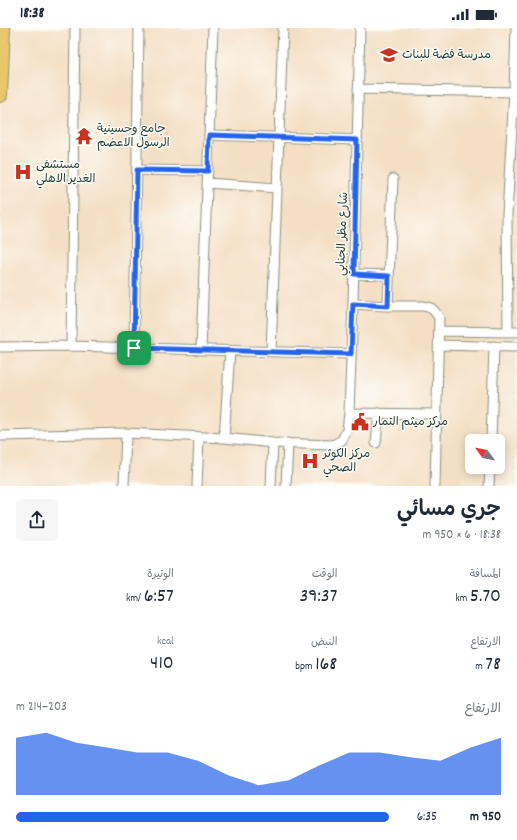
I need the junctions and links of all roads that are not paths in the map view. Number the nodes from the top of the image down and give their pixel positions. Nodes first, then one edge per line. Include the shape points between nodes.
1 (3, 28) edge
2 (75, 28) edge
3 (139, 28) edge
4 (213, 28) edge
5 (284, 28) edge
6 (360, 28) edge
7 (516, 32) edge
8 (358, 88) junction
9 (516, 92) edge
10 (0, 95) edge
11 (209, 135) junction
12 (279, 137) junction
13 (357, 140) junction
14 (137, 170) junction
15 (208, 171) junction
16 (393, 179) dead end
17 (207, 183) junction
18 (277, 188) junction
19 (507, 215) junction
20 (517, 215) edge
21 (354, 274) junction
22 (389, 276) junction
23 (353, 304) junction
24 (388, 306) junction
25 (439, 331) junction
26 (513, 332) edge
27 (439, 345) junction
28 (71, 346) junction
29 (494, 346) junction
30 (0, 347) edge
31 (517, 347) edge
32 (134, 348) junction
33 (201, 350) junction
34 (230, 351) junction
35 (270, 352) junction
36 (351, 354) junction
37 (348, 413) junction
38 (379, 413) junction
39 (437, 414) junction
40 (126, 433) junction
41 (491, 434) edge
42 (0, 436) edge
43 (199, 437) junction
44 (224, 438) junction
45 (272, 443) junction
46 (288, 443) junction
47 (376, 443) dead end
48 (490, 474) edge
49 (124, 486) edge
50 (197, 486) edge
51 (271, 486) edge
52 (286, 486) edge
53 (435, 486) edge
54 (489, 486) edge

1 - 10 highway
2 - 28 street
3 - 14 street
4 - 11 street
5 - 12 street
6 - 8 street, شارع مظر الجنابي
7 - 9 street
8 - 9 street
8 - 13 street, شارع مظر الجنابي
9 - 19 street
11 - 12 street
11 - 15 street
12 - 13 street
12 - 18 street
13 - 21 street, شارع مظر الجنابي
14 - 15 street
14 - 32 street
15 - 17 street
16 - 22 street
17 - 18 street
17 - 33 street
18 - 35 street
19 - 20 street
19 - 26 street
21 - 22 street
21 - 23 street, شارع مظر الجنابي
22 - 24 street
23 - 24 street
23 - 36 street, شارع مظر الجنابي
24 - 25 street via 430,308 439,318
25 - 26 street
25 - 27 street
27 - 29 street
27 - 39 street
28 - 30 street
28 - 32 street
29 - 31 street
29 - 41 street
32 - 33 street
33 - 34 street
34 - 35 street
34 - 44 street
35 - 36 street
36 - 37 street, شارع مظر الجنابي
37 - 38 street
37 - 46 street, شارع مظر الجنابي via 347,430 342,440 333,445
38 - 39 street
38 - 47 street
39 - 53 street
40 - 42 street
40 - 43 street
40 - 49 street
43 - 44 street
43 - 50 street
44 - 45 street
45 - 46 street
45 - 51 street
46 - 52 street
48 - 54 street

